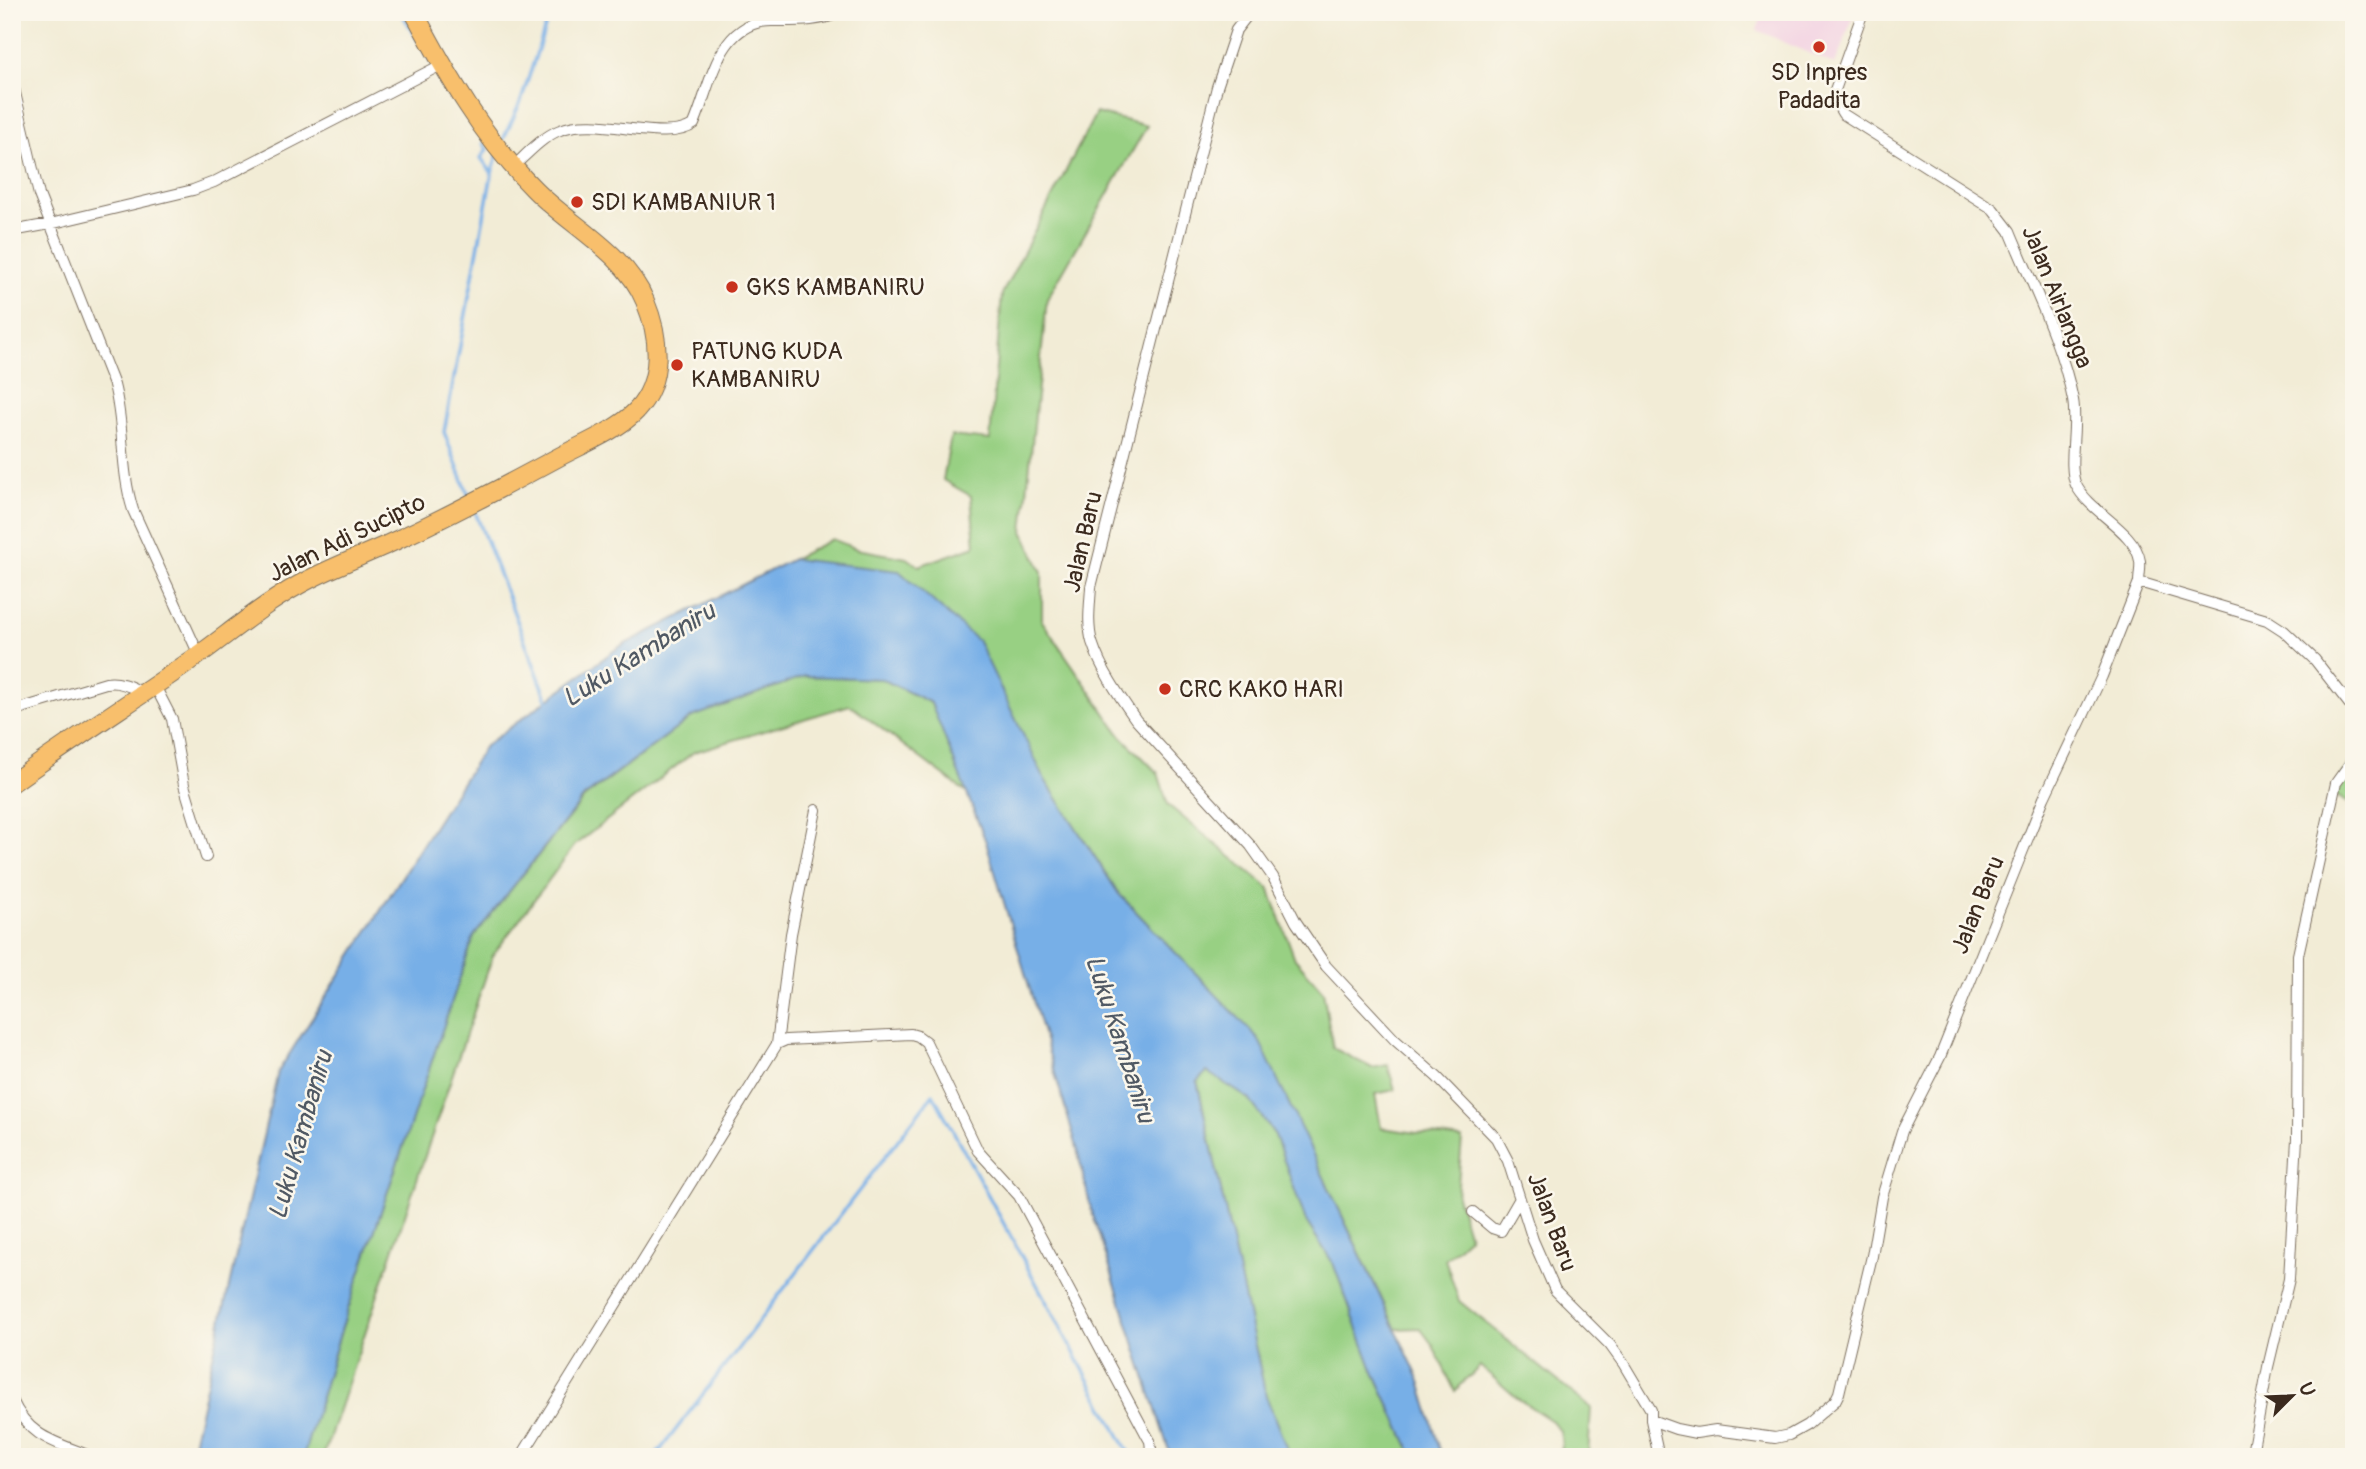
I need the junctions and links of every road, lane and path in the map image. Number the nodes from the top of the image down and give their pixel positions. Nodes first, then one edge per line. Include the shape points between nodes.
1 (414, 12) edge
2 (842, 12) edge
3 (1250, 12) edge
4 (1864, 12) edge
5 (438, 67) junction
6 (12, 80) edge
7 (511, 163) junction
8 (50, 224) junction
9 (12, 231) edge
10 (2139, 582) junction
11 (200, 655) junction
12 (150, 689) junction
13 (2354, 710) edge
14 (12, 711) edge
15 (2354, 758) edge
16 (12, 783) edge
17 (816, 810) dead end
18 (206, 857) dead end
19 (777, 1044) junction
20 (1519, 1200) junction
21 (1474, 1212) dead end
22 (12, 1400) edge
23 (1651, 1420) junction
24 (92, 1457) edge
25 (521, 1457) edge
26 (1152, 1457) edge
27 (1659, 1457) edge
28 (2248, 1457) edge

1 - 5 highway
2 - 7 street via 816,21 764,21 737,32 723,49 699,113 687,129 582,124 559,130
3 - 20 street, Jalan Baru via 1236,30 1217,87 1091,587 1092,642 1136,720 1251,846 1326,965 1496,1138
4 - 10 street, Jalan Airlangga via 1835,90 1837,104 1843,114 1993,209 2010,230 2070,385 2076,423 2076,484 2132,541 2140,561
5 - 7 highway
5 - 8 street via 214,182
6 - 8 street via 34,180
7 - 11 highway, Jalan Adi Sucipto via 554,208 606,250 645,300 658,363 648,394 625,420 466,507 279,596
8 - 9 street
8 - 11 street via 114,385 121,411 126,488 133,510
10 - 13 street via 2267,620 2315,660
10 - 23 street, Jalan Baru via 2102,677 2044,797 1940,1057 1902,1131 1882,1197 1835,1401 1807,1425 1775,1438 1716,1430 1696,1433
11 - 12 highway, Jalan Adi Sucipto
12 - 14 street via 106,683
12 - 16 highway, Jalan Adi Sucipto
12 - 18 street via 174,726 184,785
15 - 28 street via 2336,783 2298,955 2297,1139 2289,1279
17 - 19 street via 791,934
19 - 25 street
19 - 26 street via 904,1034 926,1042 978,1151 1025,1207 1146,1434
20 - 21 street via 1500,1231
20 - 23 street, Jalan Baru via 1555,1290 1610,1345 1651,1410
22 - 24 street via 24,1422 40,1435
23 - 27 street

